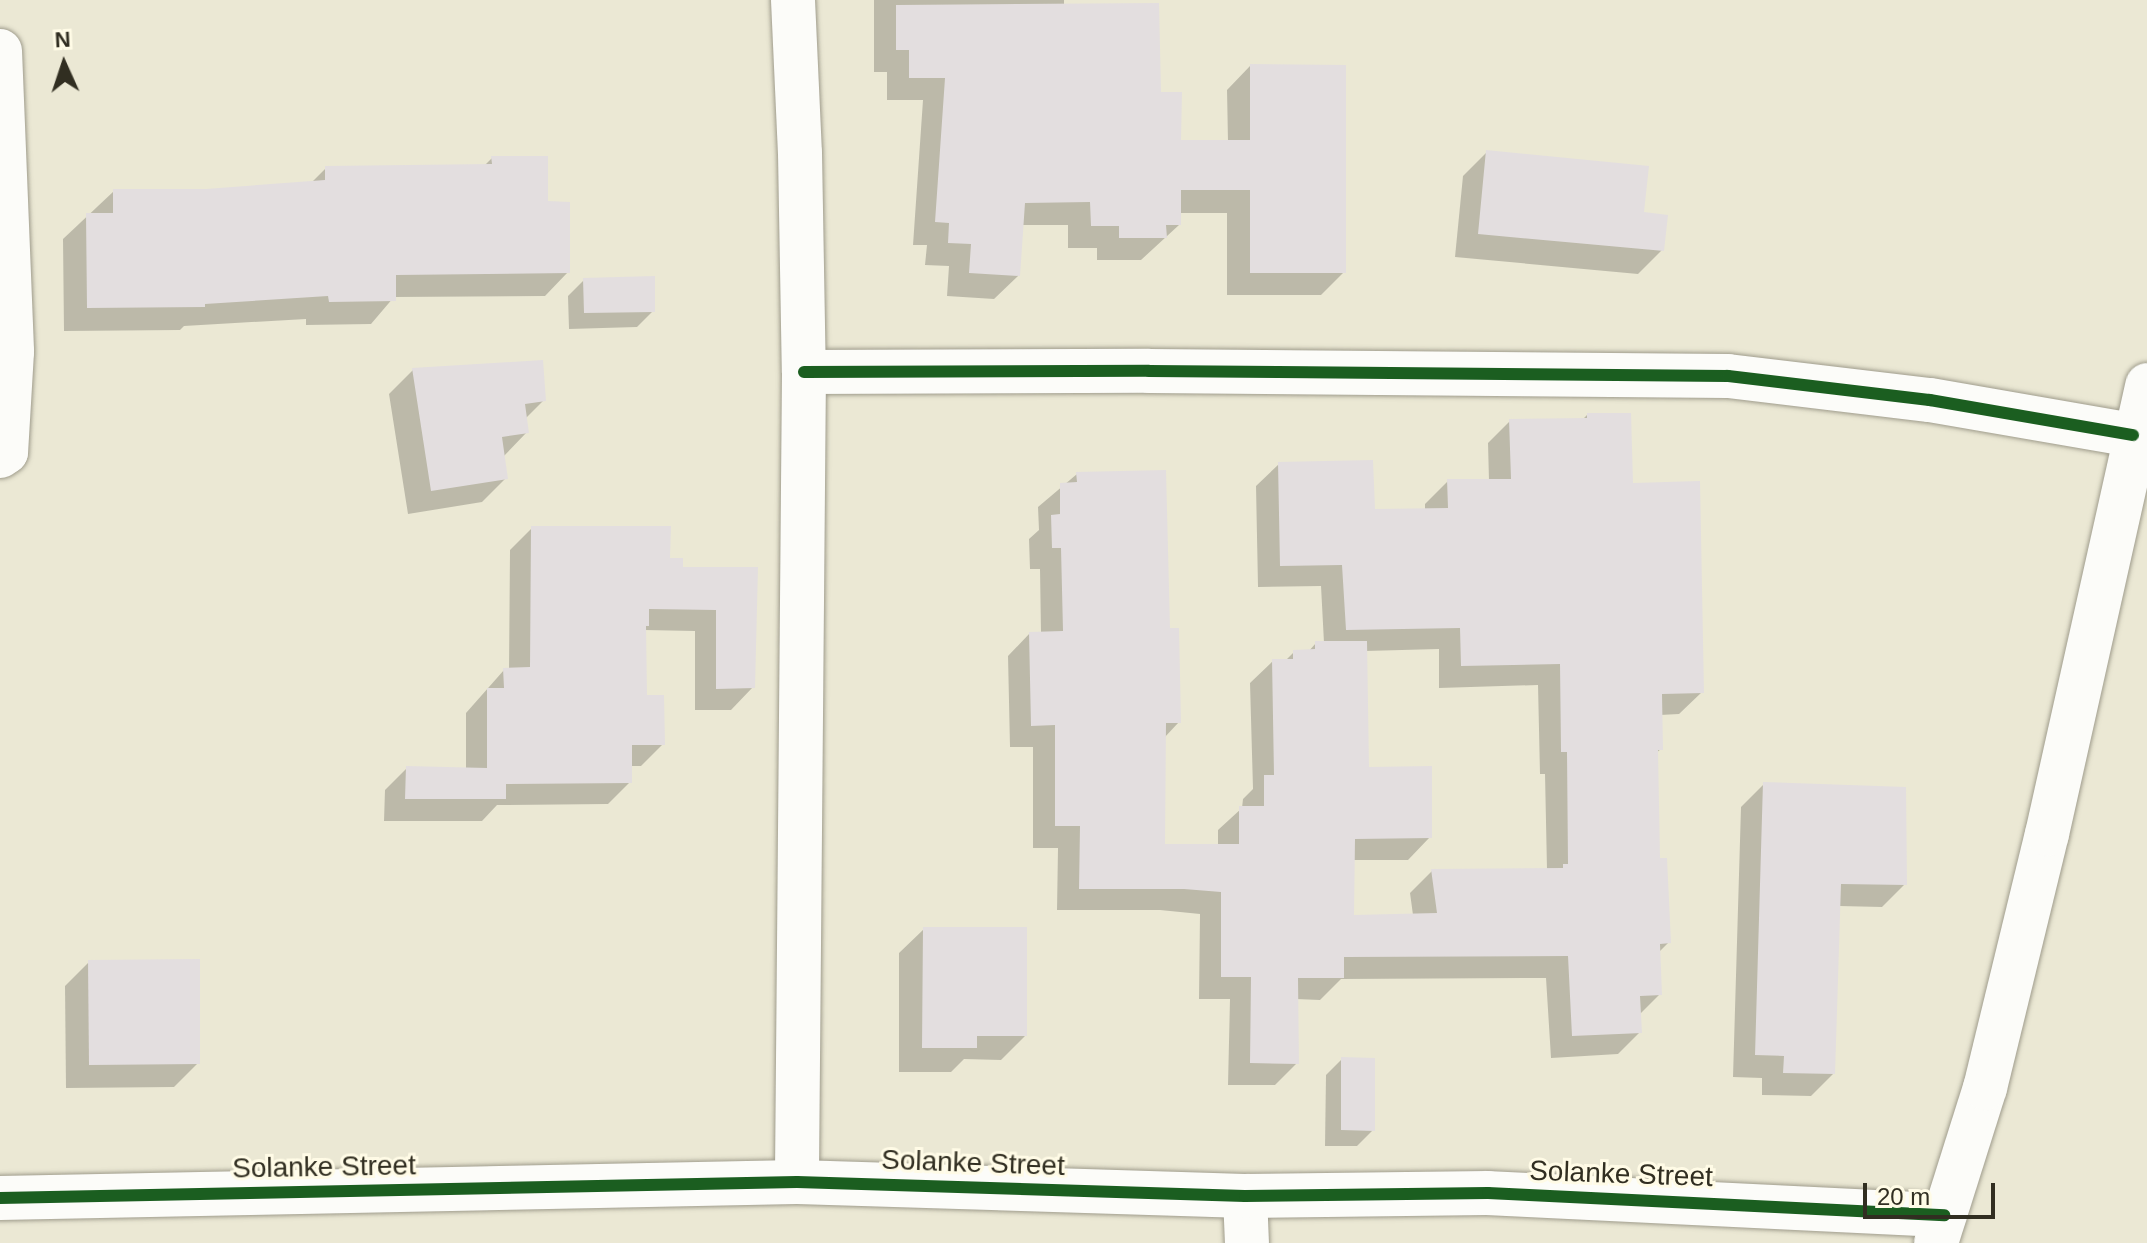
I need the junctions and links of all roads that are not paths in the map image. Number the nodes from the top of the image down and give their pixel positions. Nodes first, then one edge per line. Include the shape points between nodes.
1 (793, 0) edge
2 (0, 51) edge
3 (804, 372) junction
4 (2147, 385) edge
5 (2133, 435) junction
6 (0, 456) edge
7 (797, 1182) junction
8 (1245, 1196) junction
9 (0, 1198) edge
10 (1940, 1229) edge
11 (1247, 1243) edge

1 - 3 street
2 - 6 street via 12,352 6,452
3 - 5 street via 1728,376 1930,400
3 - 7 street
4 - 5 street
5 - 10 street via 2044,849 1985,1088
7 - 8 street, Solanke Street
7 - 9 street, Solanke Street
8 - 10 street, Solanke Street via 1488,1193
8 - 11 street

